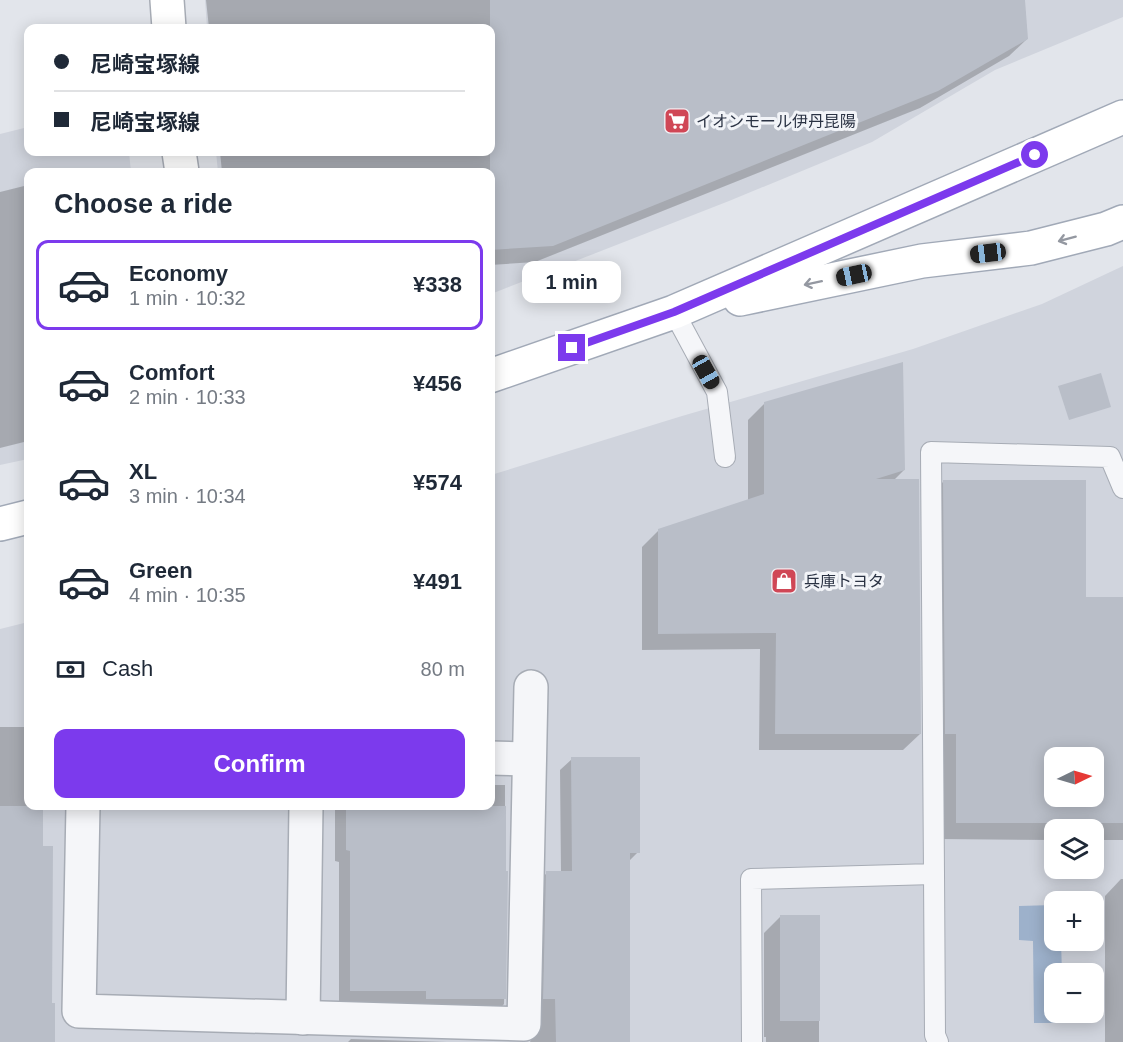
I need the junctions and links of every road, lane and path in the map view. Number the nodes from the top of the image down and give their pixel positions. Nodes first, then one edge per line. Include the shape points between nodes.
1 (167, 0) edge
2 (169, 24) edge
3 (1123, 117) edge
4 (1123, 222) edge
5 (674, 312) junction
6 (495, 374) edge
7 (725, 457) dead end
8 (1123, 488) edge
9 (24, 518) edge
10 (0, 524) edge
11 (531, 687) dead end
12 (495, 758) edge
13 (529, 759) junction
14 (83, 810) edge
15 (306, 810) edge
16 (934, 874) junction
17 (303, 1018) junction
18 (752, 1042) edge
19 (938, 1042) edge

1 - 2 main road
3 - 5 main road
4 -> 5 main road via 1031,248 922,261
5 - 6 main road
5 - 7 lane via 717,392
8 - 16 lane via 1110,458 931,452
9 - 10 main road
11 - 13 street
12 - 13 street
13 - 17 street via 524,1024
14 - 17 street via 79,1011
15 - 17 street
16 - 18 lane via 751,879
16 - 19 lane

